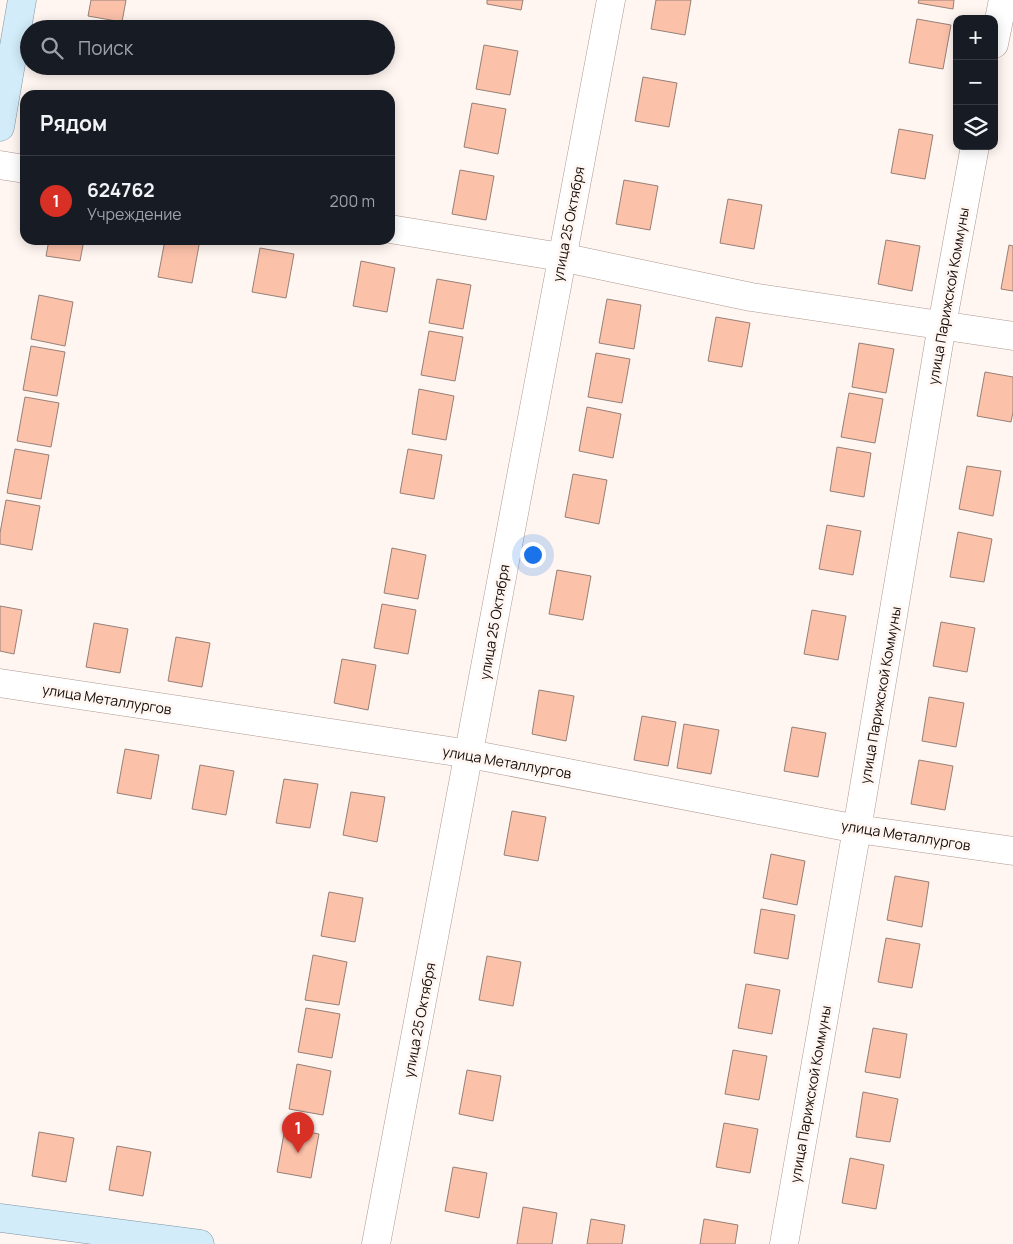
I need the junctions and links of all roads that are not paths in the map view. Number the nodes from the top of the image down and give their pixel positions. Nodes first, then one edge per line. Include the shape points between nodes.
1 (22, 0) edge
2 (611, 0) edge
3 (1002, 0) edge
4 (998, 22) edge
5 (0, 127) edge
6 (974, 150) edge
7 (0, 165) edge
8 (20, 168) edge
9 (395, 230) edge
10 (561, 257) junction
11 (942, 324) junction
12 (1013, 336) edge
13 (0, 683) edge
14 (470, 754) junction
15 (857, 829) junction
16 (1013, 852) edge
17 (0, 1218) edge
18 (200, 1244) edge
19 (376, 1244) edge
20 (784, 1244) edge

1 - 5 main road
2 - 10 street, улица 25 Октября
3 - 4 street
6 - 11 street, улица Парижской Коммуны
7 - 8 street
9 - 10 street
10 - 11 street via 751,297
10 - 14 street, улица 25 Октября
11 - 12 street
11 - 15 street, улица Парижской Коммуны
13 - 14 street, улица Металлургов
14 - 15 street, улица Металлургов
14 - 19 street, улица 25 Октября
15 - 16 street, улица Металлургов
15 - 20 street, улица Парижской Коммуны
17 - 18 main road

